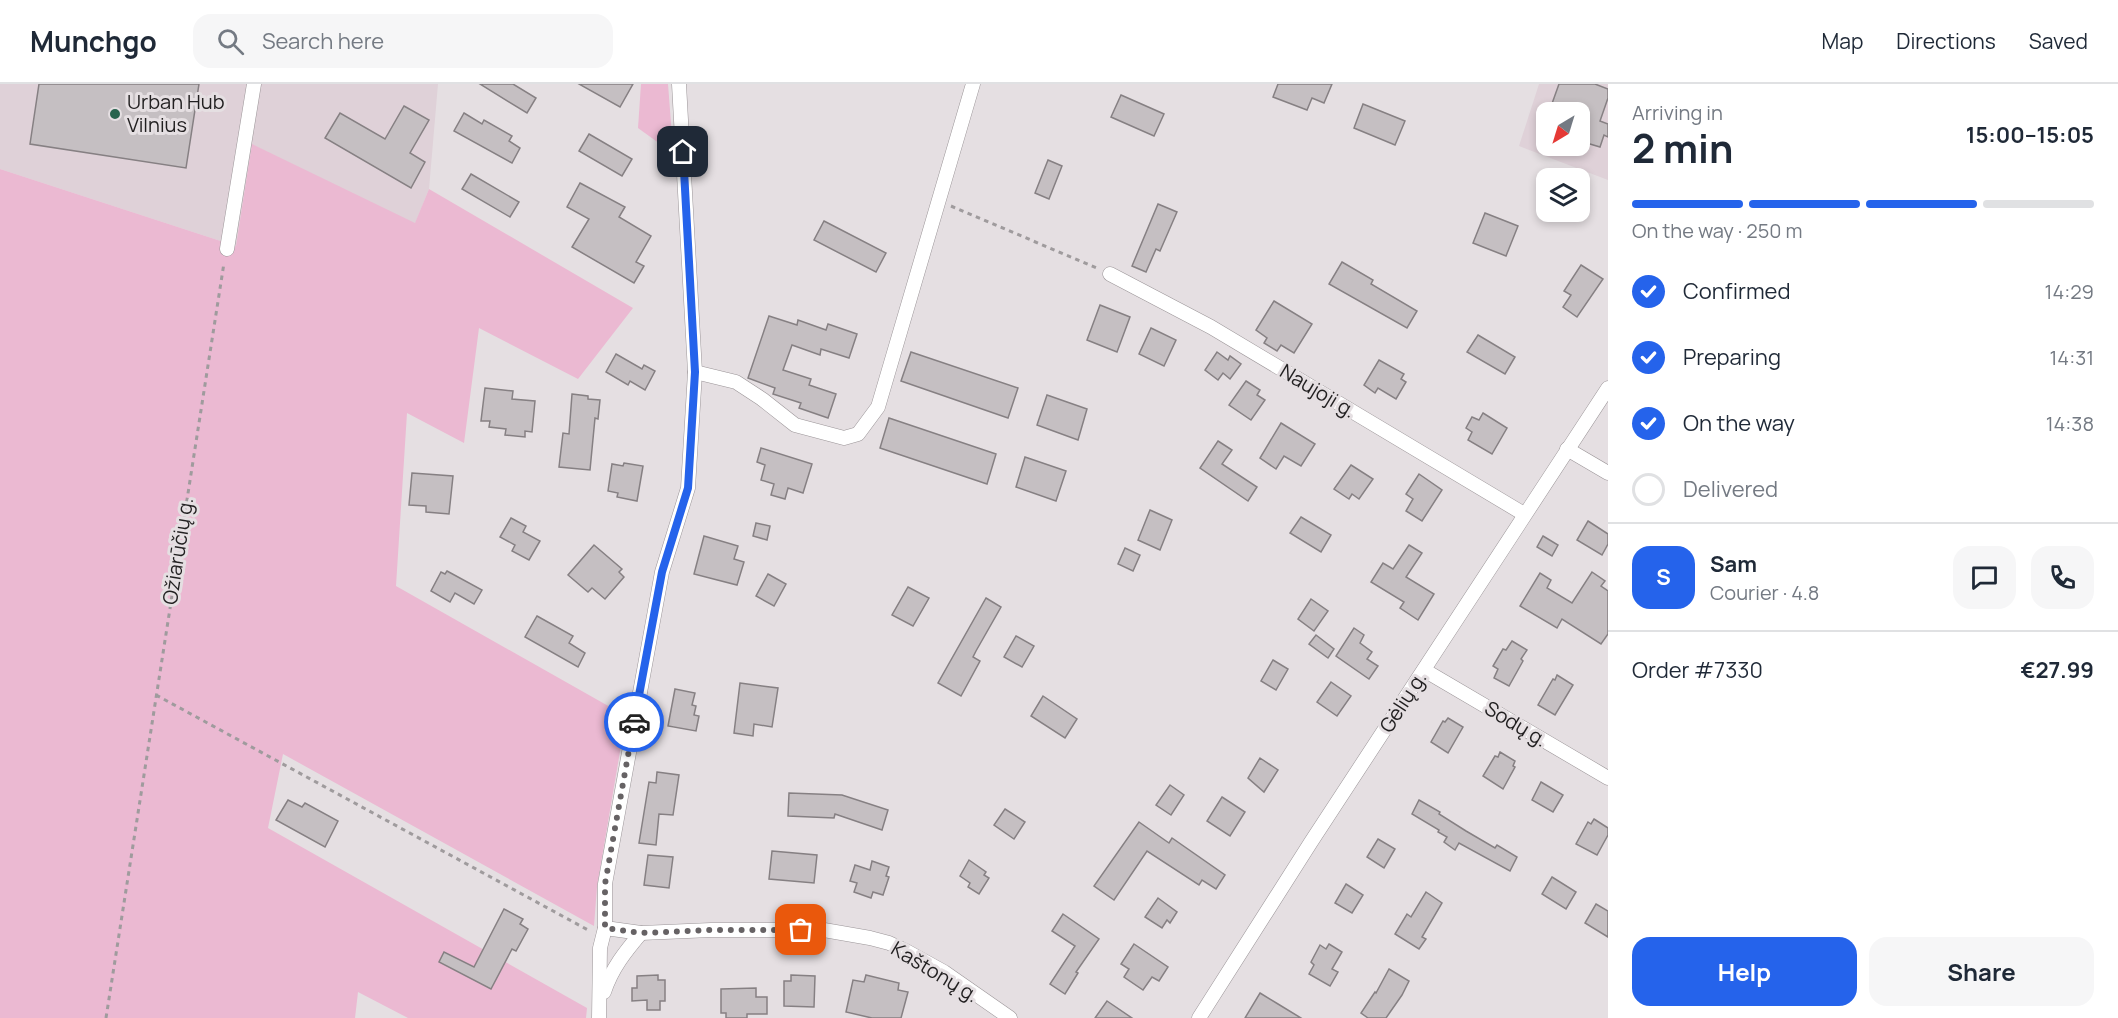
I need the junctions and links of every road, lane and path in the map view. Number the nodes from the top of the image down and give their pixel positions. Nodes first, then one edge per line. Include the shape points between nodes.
1 (254, 84) edge
2 (680, 84) edge
3 (973, 84) edge
4 (938, 201) junction
5 (227, 249) joint
6 (1110, 274) joint
7 (695, 372) junction
8 (1608, 388) edge
9 (1568, 448) junction
10 (1608, 473) edge
11 (1524, 514) junction
12 (1424, 670) junction
13 (155, 695) junction
14 (1608, 778) edge
15 (605, 928) junction
16 (641, 933) junction
17 (601, 1002) junction
18 (106, 1018) edge
19 (599, 1018) edge
20 (1010, 1018) edge
21 (1199, 1018) edge

1 - 5 street
2 - 7 street
3 - 4 street
4 - 6 path
4 - 7 street via 878,406 858,434 844,438 795,425 736,382
5 - 13 path, Ožiarūčių g.
6 - 11 street, Naujoji g. via 1211,327
7 - 15 street via 688,488 662,572 605,884
8 - 9 street, Gėlių g.
9 - 10 street
9 - 11 street, Gėlių g.
11 - 12 street, Gėlių g.
12 - 14 street, Sodų g.
12 - 21 street, Gėlių g.
13 - 15 path via 588,930
13 - 18 path, Ožiarūčių g.
15 - 16 street, Kaštonų g.
15 - 17 street via 600,948
16 - 17 street via 620,958
16 - 20 street, Kaštonų g. via 824,930 879,940 944,972
17 - 19 street

